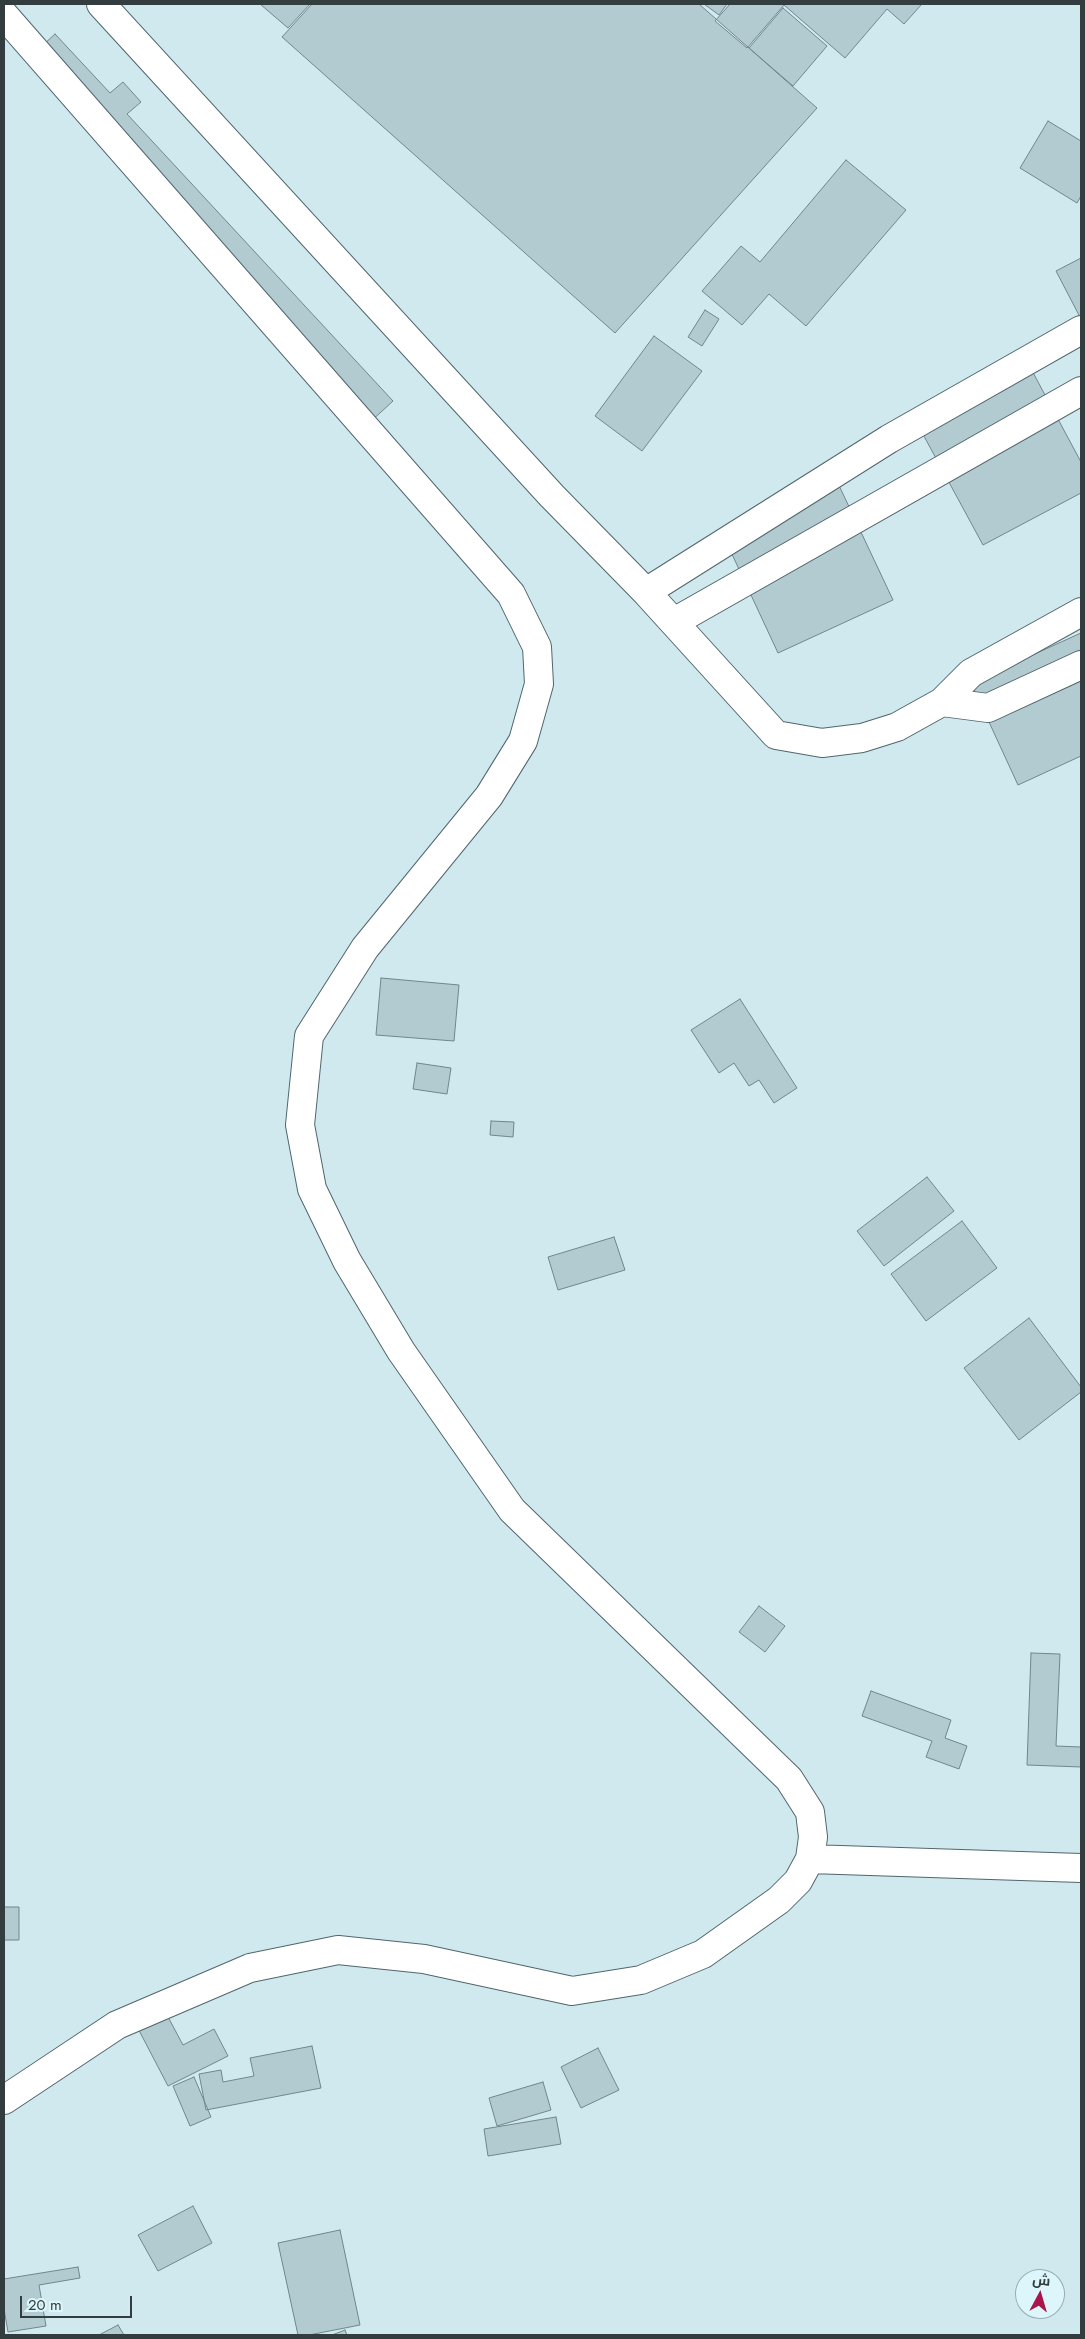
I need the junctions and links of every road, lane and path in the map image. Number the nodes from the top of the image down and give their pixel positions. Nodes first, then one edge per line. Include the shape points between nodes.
1 (101, 4) edge
2 (4, 15) edge
3 (1081, 330) edge
4 (1081, 391) edge
5 (646, 592) junction
6 (1081, 612) edge
7 (674, 622) junction
8 (1081, 665) edge
9 (942, 702) junction
10 (810, 1859) junction
11 (1081, 1868) edge
12 (4, 2100) edge

1 - 5 street via 552,496
2 - 10 street via 511,594 537,646 539,684 523,741 489,796 365,948 309,1036 300,1125 312,1189 347,1261 401,1351 512,1510 789,1779 810,1812 813,1837
3 - 5 street via 889,439
4 - 7 street
5 - 7 street
6 - 9 street via 971,673
7 - 9 street via 776,735 822,743 862,738 897,727
8 - 9 street via 988,708
10 - 11 street
10 - 12 street via 798,1881 779,1900 703,1954 641,1980 572,1991 424,1959 338,1950 250,1968 116,2025

